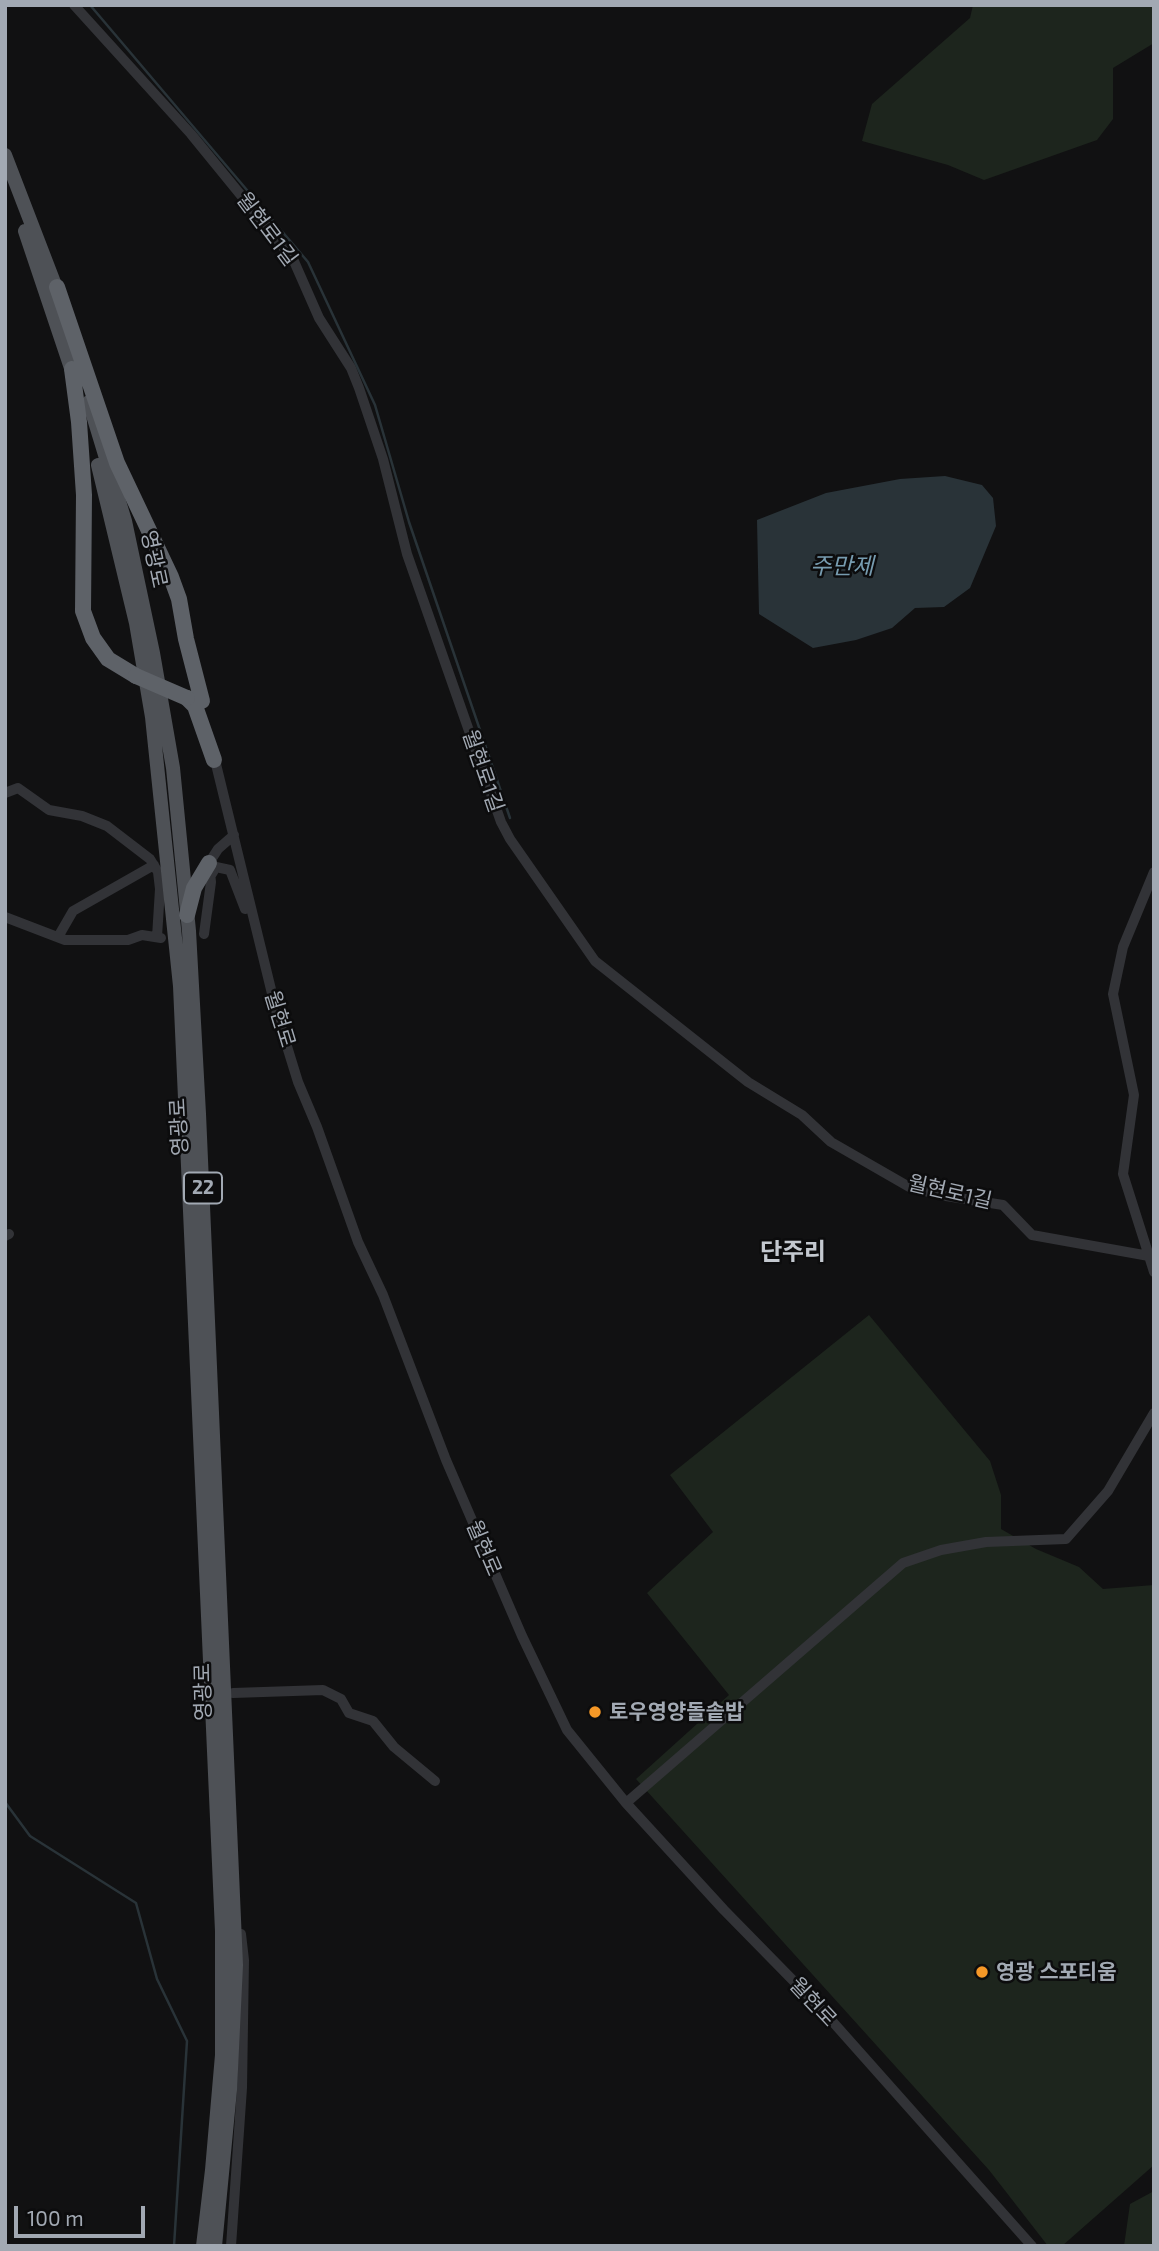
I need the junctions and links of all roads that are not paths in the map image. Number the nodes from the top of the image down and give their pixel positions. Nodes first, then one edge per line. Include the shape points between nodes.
1 (74, 5) edge
2 (5, 155) edge
3 (5, 177) edge
4 (57, 288) junction
5 (72, 369) junction
6 (195, 700) junction
7 (214, 760) joint
8 (5, 793) edge
9 (234, 835) junction
10 (154, 865) junction
11 (210, 870) junction
12 (1154, 872) edge
13 (187, 915) junction
14 (5, 917) edge
15 (204, 934) dead end
16 (58, 937) junction
17 (261, 949) junction
18 (1149, 1256) junction
19 (1154, 1272) edge
20 (1154, 1413) edge
21 (233, 1693) dead end
22 (435, 1781) dead end
23 (626, 1803) junction
24 (231, 1856) junction
25 (203, 2246) edge
26 (215, 2246) edge
27 (231, 2246) edge
28 (1032, 2246) edge

1 - 18 street, 월현로1길 via 191,134 293,259 319,318 359,388 407,554 500,821 595,961 748,1082 802,1115 831,1142 911,1188 1003,1205 1032,1235
2 - 4 main road, 영광로 / 22
3 - 5 main road, 영광로 / 22
4 - 6 highway via 117,463 179,599
4 - 13 main road, 영광로 / 22 via 125,521 153,653 173,768
5 - 6 highway, bridge via 84,495 83,611 93,638 108,659
5 - 25 main road, 영광로 / 22 via 110,509 142,661 160,778 180,986 222,1931 222,2055
6 - 7 highway
7 - 9 street, 월현로
8 - 10 street via 18,788 49,810 107,826
9 - 11 street via 218,849
9 - 17 street, 월현로
10 - 16 street via 73,911
10 - 16 street via 160,889 160,938
11 - 13 highway via 204,868
11 - 15 street
11 - 17 street via 230,870
12 - 18 street via 1123,947 1113,994 1134,1095 1123,1174
13 - 24 main road, 영광로 / 22
14 - 16 street
17 - 23 street, 월현로 via 298,1082 446,1460 567,1730
18 - 19 street
20 - 23 street via 1108,1490 1066,1539 986,1542 903,1563
21 - 22 street via 323,1690 341,1699 349,1713 373,1721 394,1747
23 - 28 street, 월현로 via 824,2012
24 - 26 main road, 영광로 / 22 via 235,2010
24 - 27 street via 244,1960 242,2088

